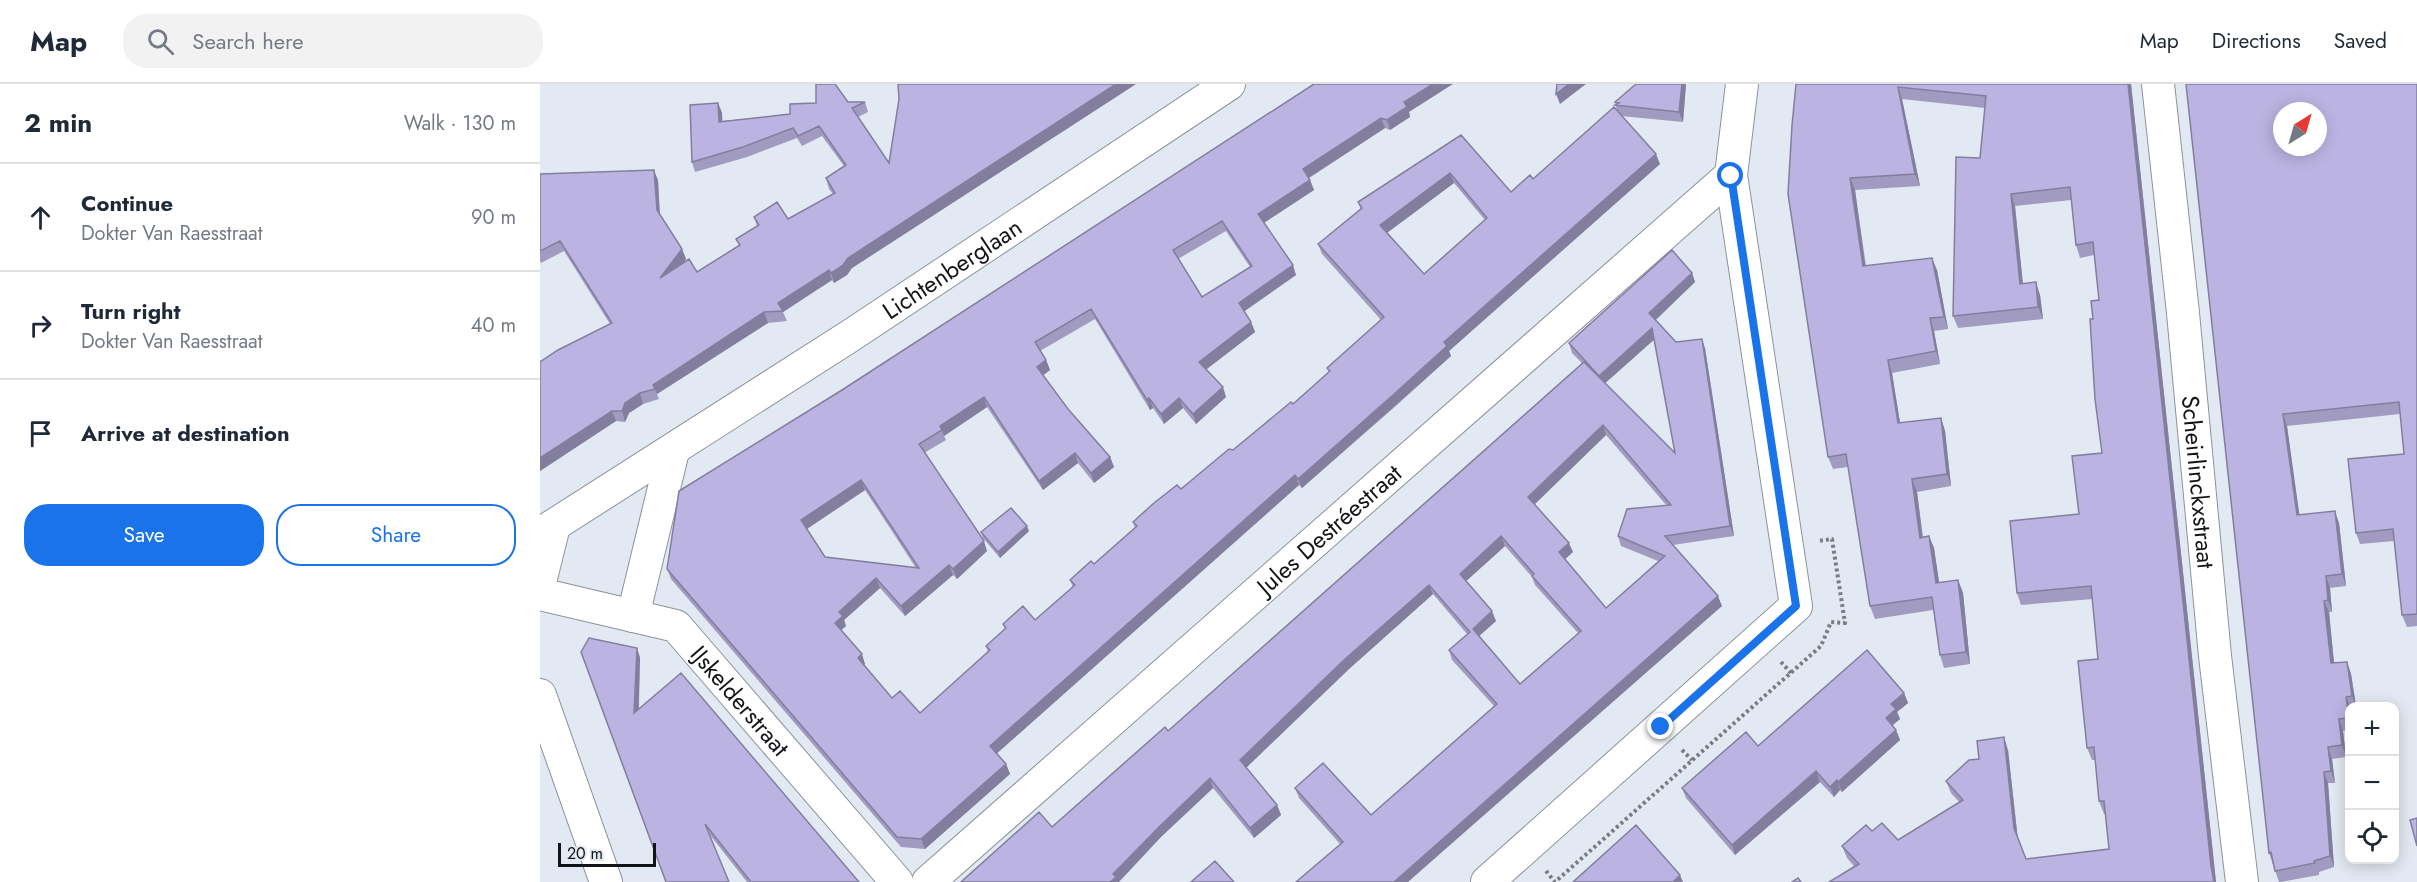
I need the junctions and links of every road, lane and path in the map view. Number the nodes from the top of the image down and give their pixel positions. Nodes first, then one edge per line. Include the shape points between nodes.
1 (1229, 84) edge
2 (1742, 84) edge
3 (2158, 84) edge
4 (1731, 176) junction
5 (673, 451) junction
6 (547, 530) edge
7 (540, 582) edge
8 (540, 594) edge
9 (633, 616) junction
10 (540, 695) edge
11 (606, 882) edge
12 (897, 882) edge
13 (928, 882) edge
14 (1488, 882) edge
15 (2242, 882) edge

1 - 5 street, Lichtenberglaan
2 - 4 street
3 - 15 street, Scheirlinckxstraat via 2215,656
4 - 13 street, Jules Destréestraat
4 - 14 street via 1796,606
5 - 6 street, Lichtenberglaan
5 - 9 street
6 - 7 street, Lichtenberglaan
8 - 9 street, IJskelderstraat
9 - 12 street, IJskelderstraat via 676,626
10 - 11 street

